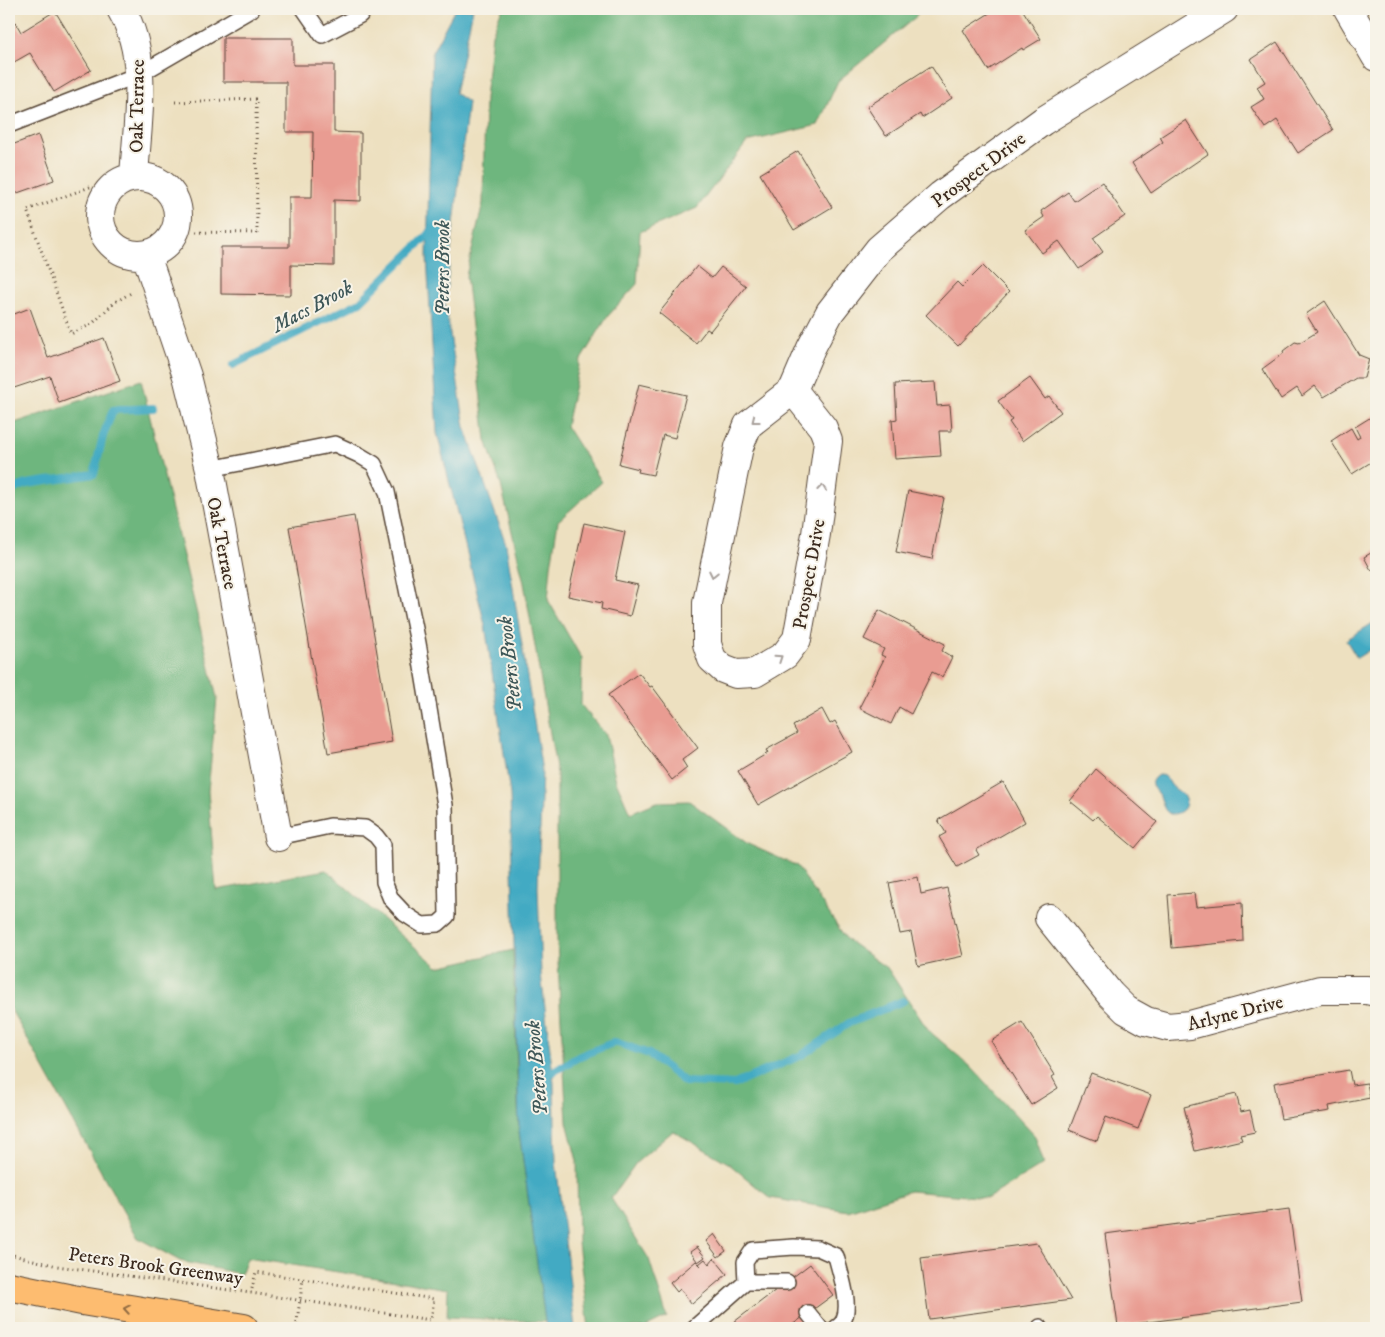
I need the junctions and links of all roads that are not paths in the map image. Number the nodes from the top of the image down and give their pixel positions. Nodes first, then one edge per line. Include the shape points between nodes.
1 (121, 9) edge
2 (252, 9) edge
3 (304, 9) edge
4 (359, 9) edge
5 (1224, 9) edge
6 (1348, 9) edge
7 (1376, 56) edge
8 (140, 74) junction
9 (9, 125) edge
10 (134, 177) junction
11 (146, 255) junction
12 (793, 390) junction
13 (210, 469) junction
14 (278, 837) joint
15 (1049, 918) dead end
16 (1376, 992) edge
17 (746, 1282) junction
18 (787, 1282) dead end
19 (9, 1286) edge
20 (808, 1313) dead end
21 (244, 1328) edge
22 (694, 1328) edge
23 (820, 1328) edge
24 (836, 1328) edge

1 - 8 street, Oak Terrace via 136,46
2 - 8 lane
3 - 4 lane via 322,35 360,15
5 - 12 street, Prospect Drive via 1043,121 940,196 879,249 830,312
6 - 7 street
8 - 9 lane
8 - 10 street, Oak Terrace
10 - 11 street, Oak Terrace via 148,177 163,184 174,198 178,211 174,234 166,245
10 - 11 street, Oak Terrace via 114,184 105,195 100,208 100,224 106,238 116,248 132,255
11 - 13 street, Oak Terrace via 187,376
12 -> 12 street, Prospect Drive via 748,425 739,447 707,603 707,644 712,659 723,669 736,674 755,673 785,655 797,639 816,534 828,441 823,428
13 - 14 street, Oak Terrace
13 - 14 lane via 335,444 374,464 389,501 418,642 445,805 447,916 438,924 422,925 391,899 384,882 384,845 366,828 330,826
15 - 16 street, Arlyne Drive via 1126,1010 1146,1021 1168,1027 1190,1025 1320,990
17 - 18 lane
17 - 22 lane
17 - 24 lane via 745,1262 753,1250 818,1248 836,1256 846,1305 844,1320
21 -> 19 highway
20 - 23 lane

